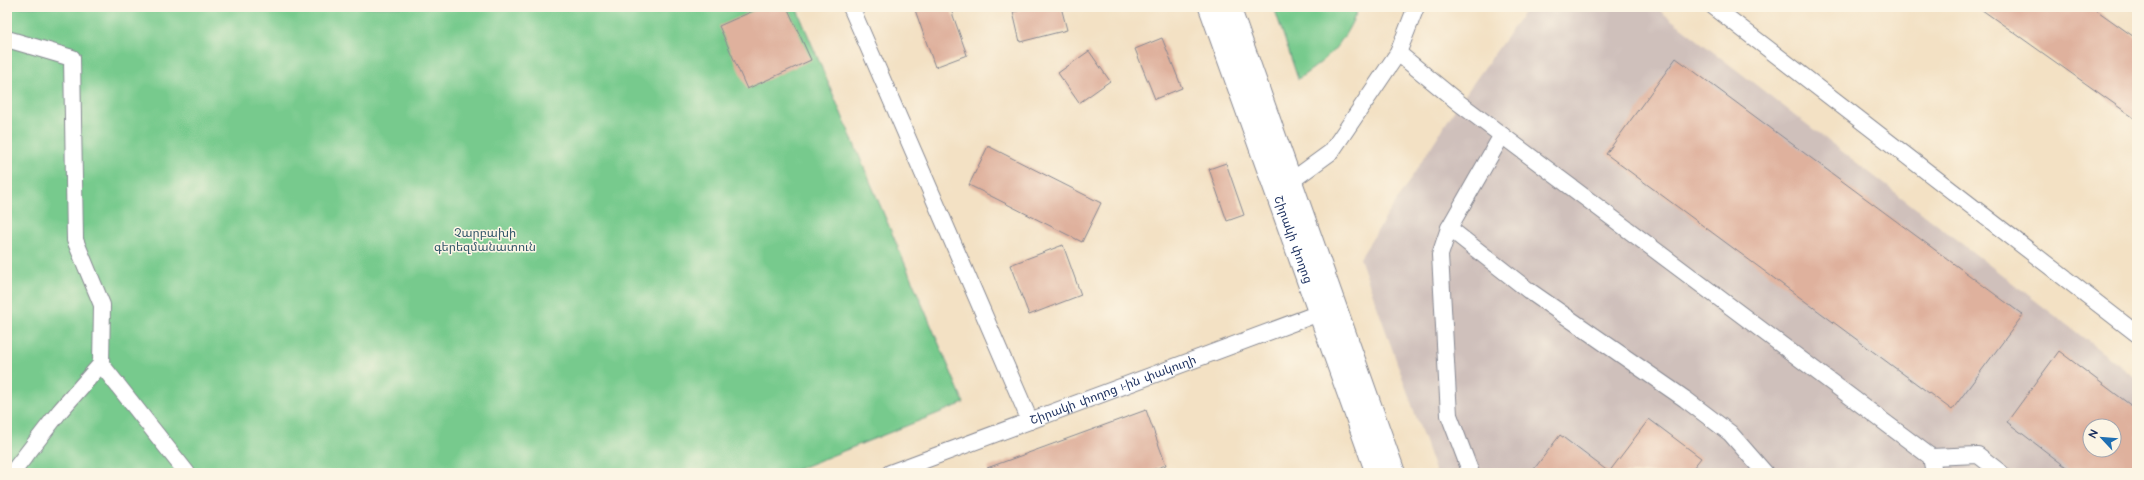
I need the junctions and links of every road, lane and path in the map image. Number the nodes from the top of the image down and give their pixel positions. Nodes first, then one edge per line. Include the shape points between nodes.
1 (851, 7) edge
2 (1210, 7) edge
3 (1229, 7) edge
4 (1416, 7) edge
5 (1714, 7) edge
6 (7, 39) edge
7 (1398, 53) junction
8 (1502, 136) junction
9 (1284, 186) junction
10 (1449, 228) junction
11 (1328, 310) junction
12 (2137, 334) edge
13 (101, 364) junction
14 (1030, 421) junction
15 (1931, 457) junction
16 (12, 473) edge
17 (187, 473) edge
18 (890, 473) edge
19 (1377, 473) edge
20 (1394, 473) edge
21 (1471, 473) edge
22 (1766, 473) edge
23 (1934, 473) edge
24 (2001, 473) edge

1 - 14 lane
2 - 9 main road, Շիրակի փողոց
3 - 9 main road, Շիրակի փողոց
4 - 7 lane
5 - 12 lane
6 - 13 lane via 72,58 75,240 102,305
7 - 8 lane
7 - 9 lane via 1331,152
8 - 10 lane
8 - 15 lane
9 - 11 main road, Շիրակի փողոց
10 - 21 lane via 1440,255 1449,415
10 - 22 lane via 1528,290 1730,433
11 - 14 lane, Շիրակի փողոց 1-ին փակուղի
11 - 19 main road, Շիրակի փողոց
11 - 20 main road, Շիրակի փողոց
13 - 16 lane via 60,411
13 - 17 lane
14 - 18 lane, Շիրակի փողոց 1-ին փակուղի
15 - 23 lane
15 - 24 lane via 1978,455

